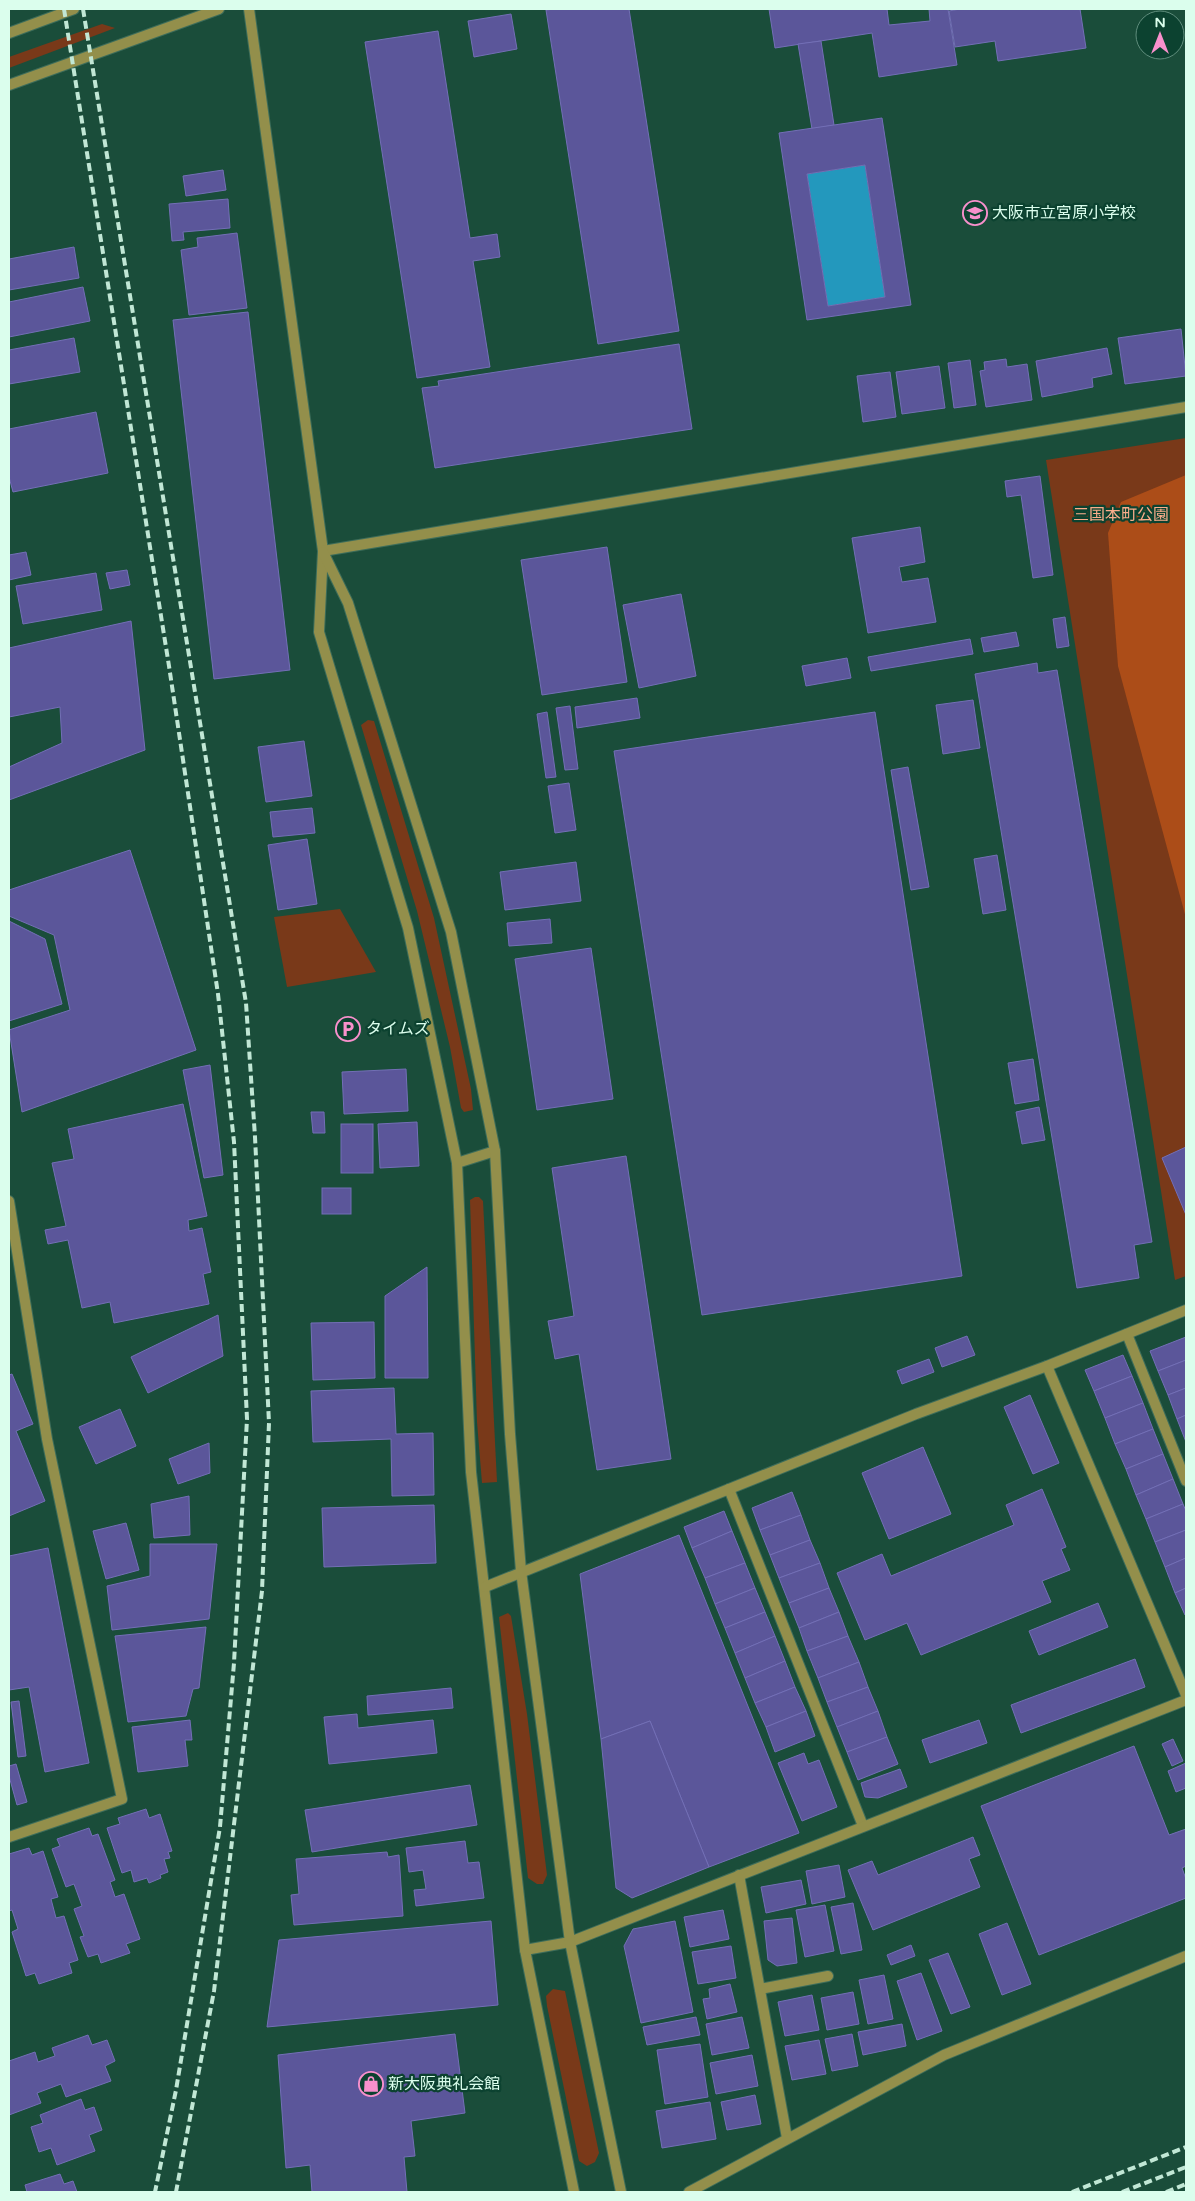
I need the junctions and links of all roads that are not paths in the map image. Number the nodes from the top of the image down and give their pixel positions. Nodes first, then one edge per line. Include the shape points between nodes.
1 (74, 9) edge
2 (219, 9) edge
3 (249, 9) edge
4 (9, 33) edge
5 (9, 85) edge
6 (1186, 407) edge
7 (322, 551) junction
8 (495, 1151) junction
9 (457, 1163) junction
10 (9, 1201) edge
11 (1186, 1310) edge
12 (1127, 1334) junction
13 (1047, 1366) junction
14 (1186, 1481) edge
15 (729, 1489) junction
16 (521, 1571) junction
17 (485, 1587) junction
18 (1186, 1694) edge
19 (1186, 1700) edge
20 (862, 1826) junction
21 (9, 1837) edge
22 (739, 1875) junction
23 (570, 1942) junction
24 (525, 1950) junction
25 (1186, 1956) edge
26 (828, 1976) dead end
27 (760, 1989) junction
28 (788, 2138) junction
29 (574, 2192) edge
30 (621, 2192) edge
31 (689, 2192) edge

1 - 4 street
2 - 5 street
3 - 7 street
6 - 7 street
7 - 8 street via 348,603 451,932
7 - 9 street via 319,632 408,928
8 - 9 street
8 - 16 street via 510,1434
9 - 17 street via 471,1463
10 - 21 street via 47,1439 122,1799
11 - 12 street
12 - 13 street
12 - 14 street
13 - 15 street
13 - 18 street
15 - 16 street
15 - 20 street
16 - 17 street
16 - 23 street
17 - 24 street
19 - 20 street
20 - 22 street
22 - 23 street
22 - 27 street
23 - 24 street
23 - 30 street
24 - 29 street
25 - 28 street via 944,2055
26 - 27 street
27 - 28 street
28 - 31 street

